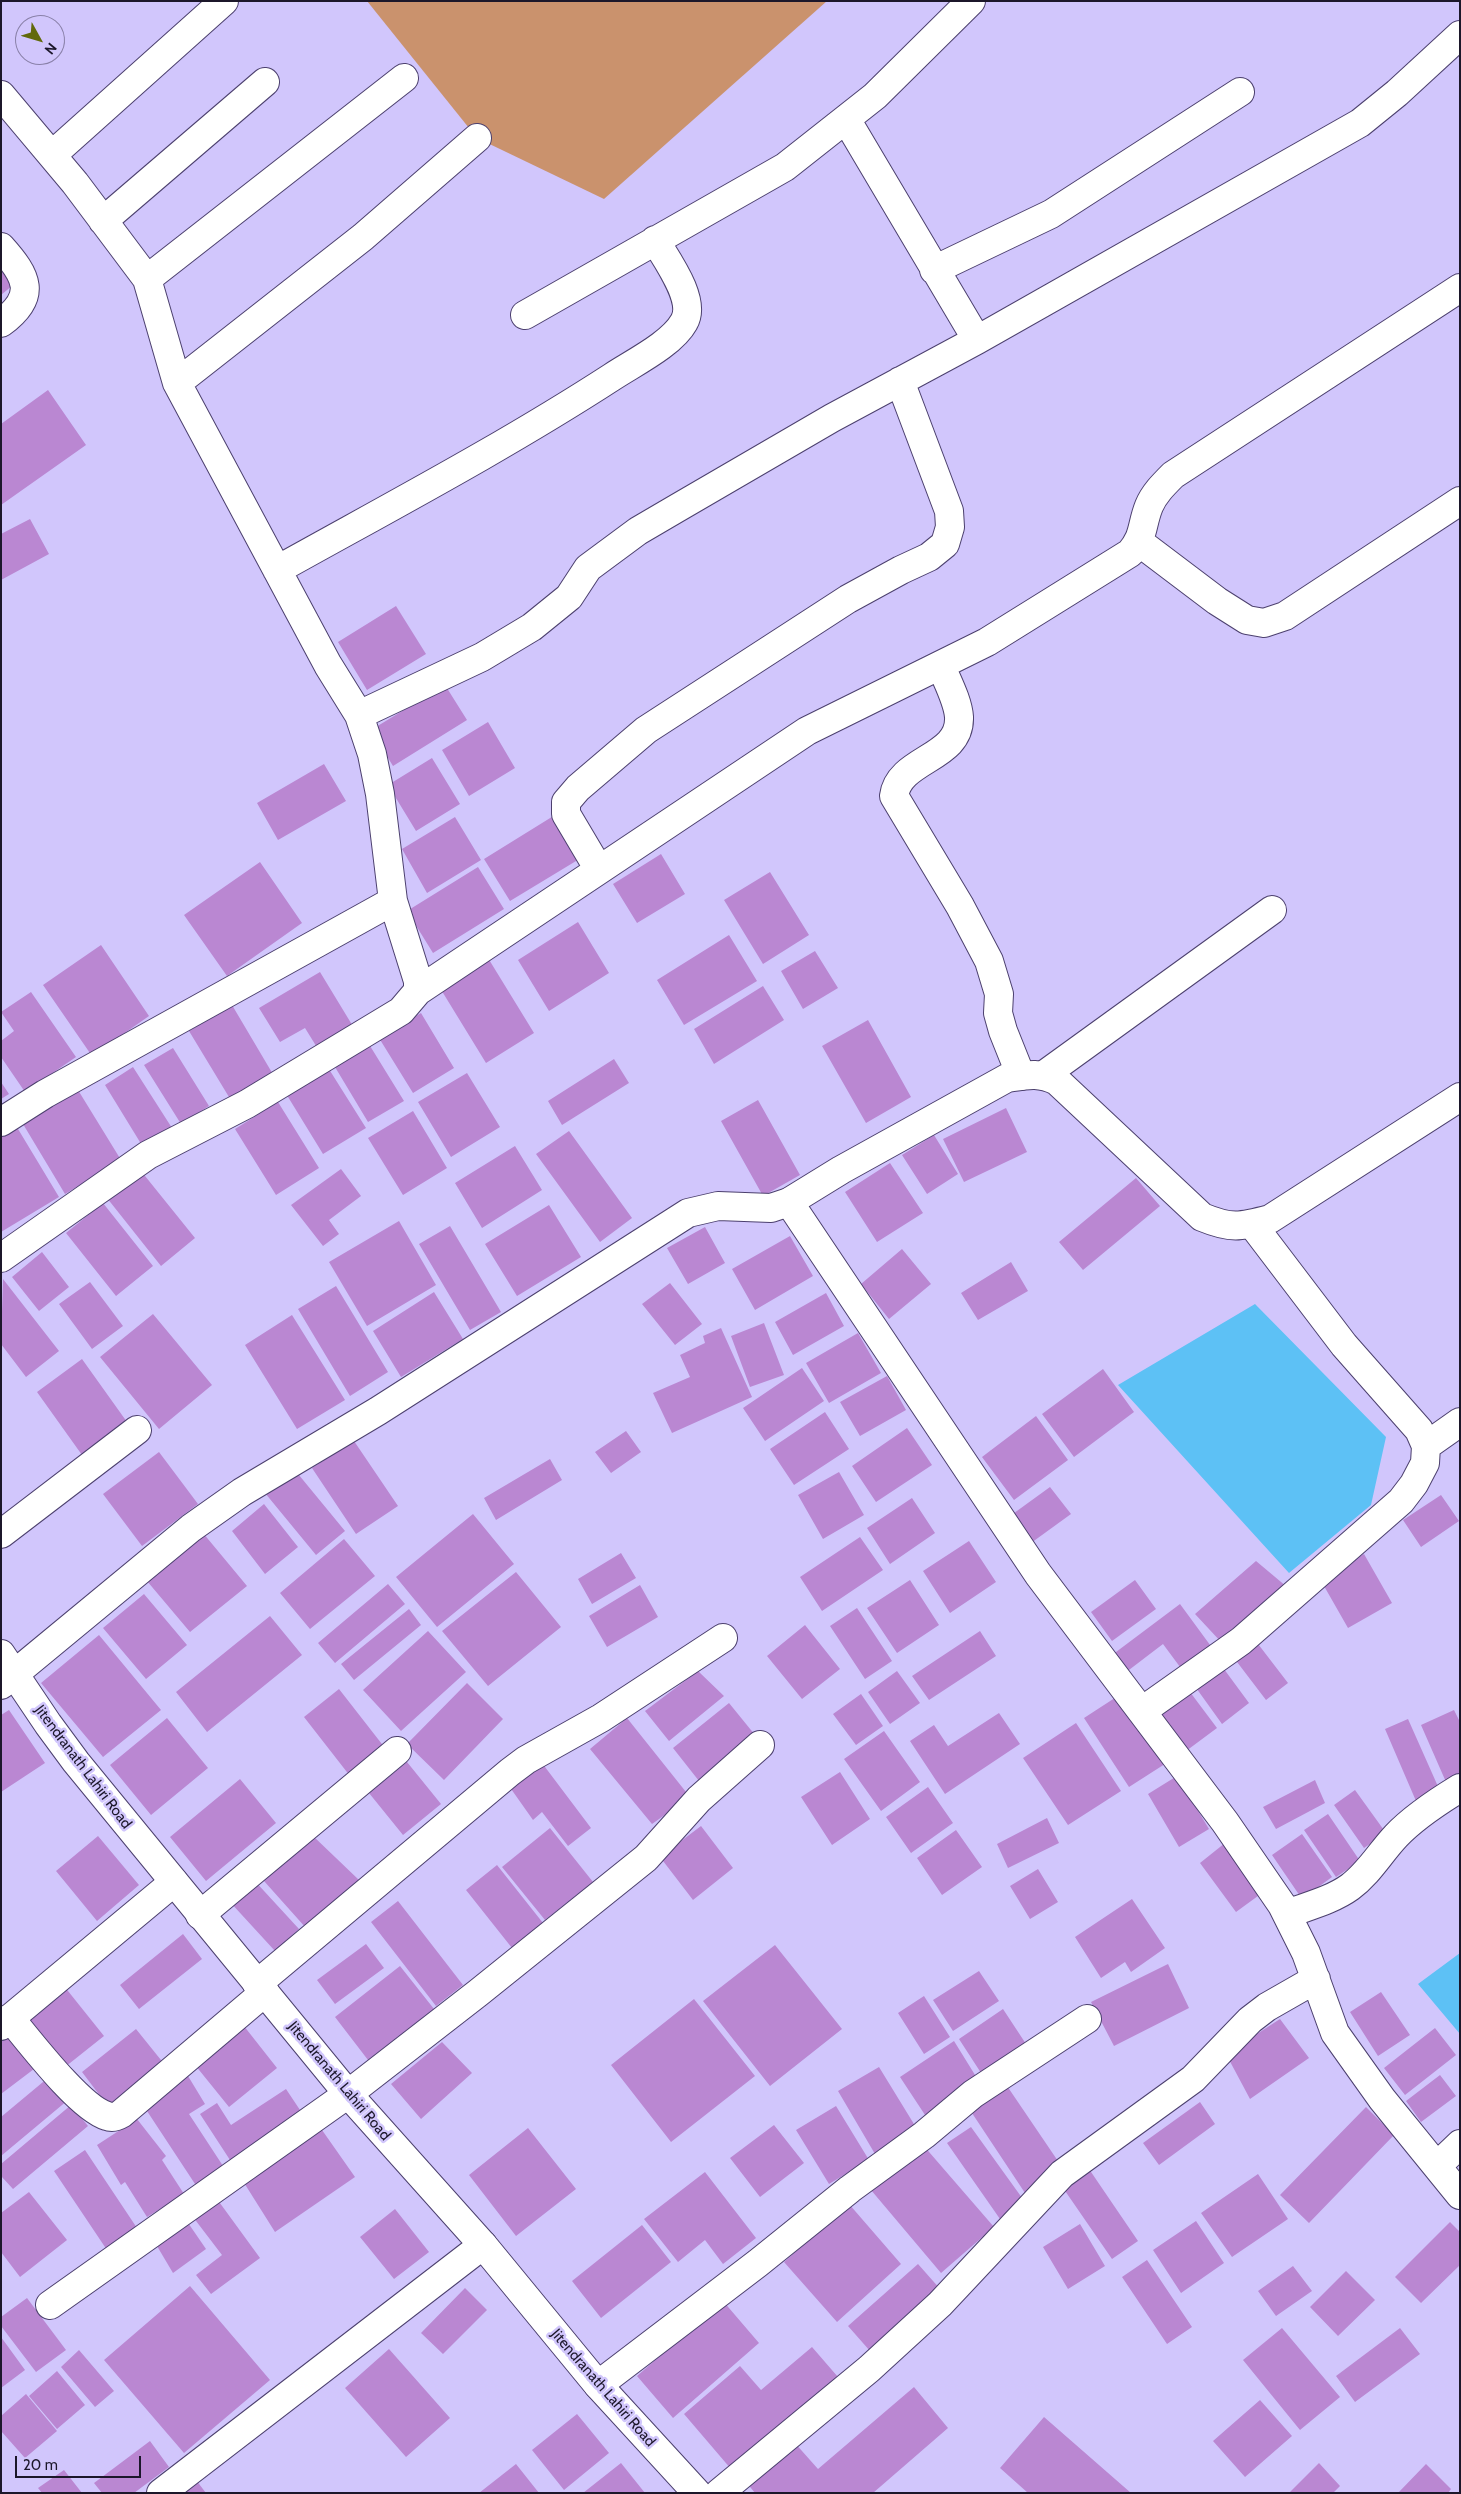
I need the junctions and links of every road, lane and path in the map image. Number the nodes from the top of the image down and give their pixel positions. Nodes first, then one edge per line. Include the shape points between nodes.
1 (224, 1) edge
2 (971, 1) edge
3 (1460, 35) edge
4 (404, 78) dead end
5 (265, 82) dead end
6 (1240, 92) dead end
7 (3, 102) edge
8 (846, 119) junction
9 (477, 138) dead end
10 (52, 155) junction
11 (103, 221) junction
12 (655, 240) junction
13 (1, 247) edge
14 (934, 270) junction
15 (147, 278) junction
16 (1460, 288) edge
17 (525, 315) dead end
18 (1, 323) edge
19 (977, 340) junction
20 (900, 381) junction
21 (177, 383) junction
22 (1460, 501) edge
23 (1139, 542) junction
24 (277, 570) junction
25 (941, 666) junction
26 (359, 715) junction
27 (598, 868) junction
28 (393, 901) junction
29 (1272, 910) dead end
30 (418, 990) junction
31 (1033, 1075) junction
32 (1460, 1097) edge
33 (1, 1122) edge
34 (789, 1202) junction
35 (1252, 1224) junction
36 (1, 1258) edge
37 (1460, 1422) edge
38 (137, 1430) dead end
39 (1426, 1446) junction
40 (1, 1534) edge
41 (723, 1638) dead end
42 (6, 1671) edge
43 (1142, 1711) junction
44 (760, 1745) dead end
45 (397, 1751) dead end
46 (1460, 1788) edge
47 (174, 1882) junction
48 (1287, 1914) junction
49 (200, 1915) junction
50 (1316, 1979) junction
51 (261, 1988) junction
52 (1087, 2019) dead end
53 (6, 2022) edge
54 (348, 2094) junction
55 (1460, 2144) edge
56 (1437, 2166) junction
57 (1460, 2194) edge
58 (483, 2245) junction
59 (50, 2305) dead end
60 (598, 2385) junction
61 (161, 2493) edge
62 (697, 2493) edge
63 (718, 2493) edge

1 - 10 street
2 - 8 street via 875,96
3 - 19 street via 1360,122
4 - 15 street
5 - 11 street
6 - 14 street via 1051,214
7 - 10 street
8 - 12 street via 785,167
8 - 14 street
9 - 21 street via 363,238
10 - 11 street
11 - 15 street
12 - 17 street
12 - 24 street via 684,291 688,307 684,322 665,342 540,423
13 - 18 street via 24,276 25,289 20,305
14 - 19 street
15 - 21 street
16 - 23 street via 1173,475 1156,492
19 - 20 street
20 - 26 street via 638,531 588,568 569,597 532,627 482,657
20 - 27 street via 949,512 950,527 945,544 929,557 848,599 646,730 578,788 566,802 566,814
21 - 24 street
22 - 23 street via 1273,622 1247,620
23 - 25 street via 1130,553 987,642
24 - 26 street
25 - 27 street via 808,731
25 - 31 street via 959,715 958,728 941,750 900,778 894,796 989,961 996,979 998,1013 1003,1031
26 - 28 street via 372,754 380,794
27 - 30 street
28 - 30 street
28 - 33 street
29 - 31 street
30 - 36 street via 401,1011 247,1104 148,1155
31 - 34 street via 1007,1078
31 - 35 street via 1057,1081 1202,1217 1224,1226
32 - 35 street via 1270,1219
34 - 42 street via 771,1208 718,1206 688,1213 378,1411 242,1492
34 - 43 street via 1038,1574
35 - 39 street via 1344,1345 1419,1430
37 - 39 street
38 - 40 street
39 - 43 street via 1425,1463 1402,1500 1241,1641
41 - 51 street via 510,1772
42 - 47 street, Jitendranath Lahiri Road
43 - 48 street via 1225,1822
44 - 54 street via 699,1799 646,1858
45 - 49 street
46 - 48 street via 1412,1820 1350,1887 1336,1896
47 - 49 street, Jitendranath Lahiri Road
47 - 53 street
48 - 50 street
49 - 51 street, Jitendranath Lahiri Road
50 - 56 street via 1335,2033 1382,2099
50 - 63 street via 1266,2006 1177,2092 1062,2174 940,2304 869,2368
51 - 53 street via 168,2076 113,2118 105,2116 68,2087
51 - 54 street, Jitendranath Lahiri Road
52 - 60 street via 973,2094
54 - 58 street, Jitendranath Lahiri Road
54 - 59 street
55 - 56 street
56 - 57 street
58 - 60 street, Jitendranath Lahiri Road
58 - 61 street
60 - 62 street, Jitendranath Lahiri Road

